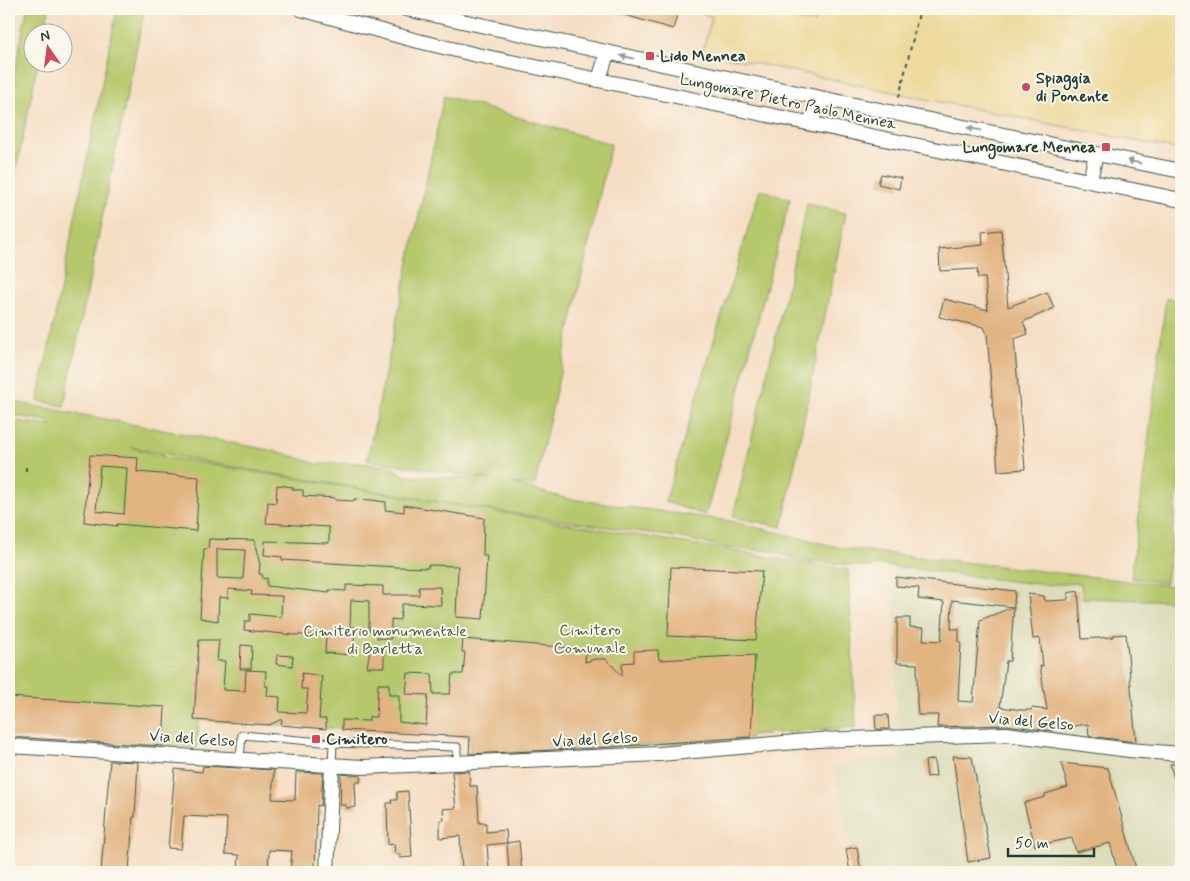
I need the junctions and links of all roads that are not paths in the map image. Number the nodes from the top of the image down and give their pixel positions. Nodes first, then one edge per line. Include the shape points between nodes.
1 (301, 9) edge
2 (406, 9) edge
3 (607, 53) junction
4 (599, 80) junction
5 (825, 99) junction
6 (808, 123) junction
7 (1096, 154) junction
8 (1181, 172) edge
9 (1090, 180) junction
10 (1181, 200) edge
11 (333, 743) junction
12 (9, 746) edge
13 (1181, 754) edge
14 (240, 759) junction
15 (457, 764) junction
16 (332, 766) junction
17 (327, 872) edge

1 - 4 street, Lungomare Pietro Paolo Mennea via 441,46
2 - 3 street, Lungomare Pietro Paolo Mennea
3 - 4 street
5 -> 3 street, Lungomare Pietro Paolo Mennea
4 - 6 street, Lungomare Pietro Paolo Mennea
5 - 6 street
7 -> 5 street, Lungomare Pietro Paolo Mennea
6 - 9 street, Lungomare Pietro Paolo Mennea
8 -> 7 street, Lungomare Pietro Paolo Mennea
7 - 9 street
9 - 10 street, Lungomare Pietro Paolo Mennea
11 - 14 lane via 242,735
11 - 15 lane via 457,747
11 - 16 lane
12 - 14 street, Via del Gelso
13 - 15 street, Via del Gelso via 1006,734 818,740 660,754
14 - 16 street, Via del Gelso
15 - 16 street, Via del Gelso
16 - 17 street

